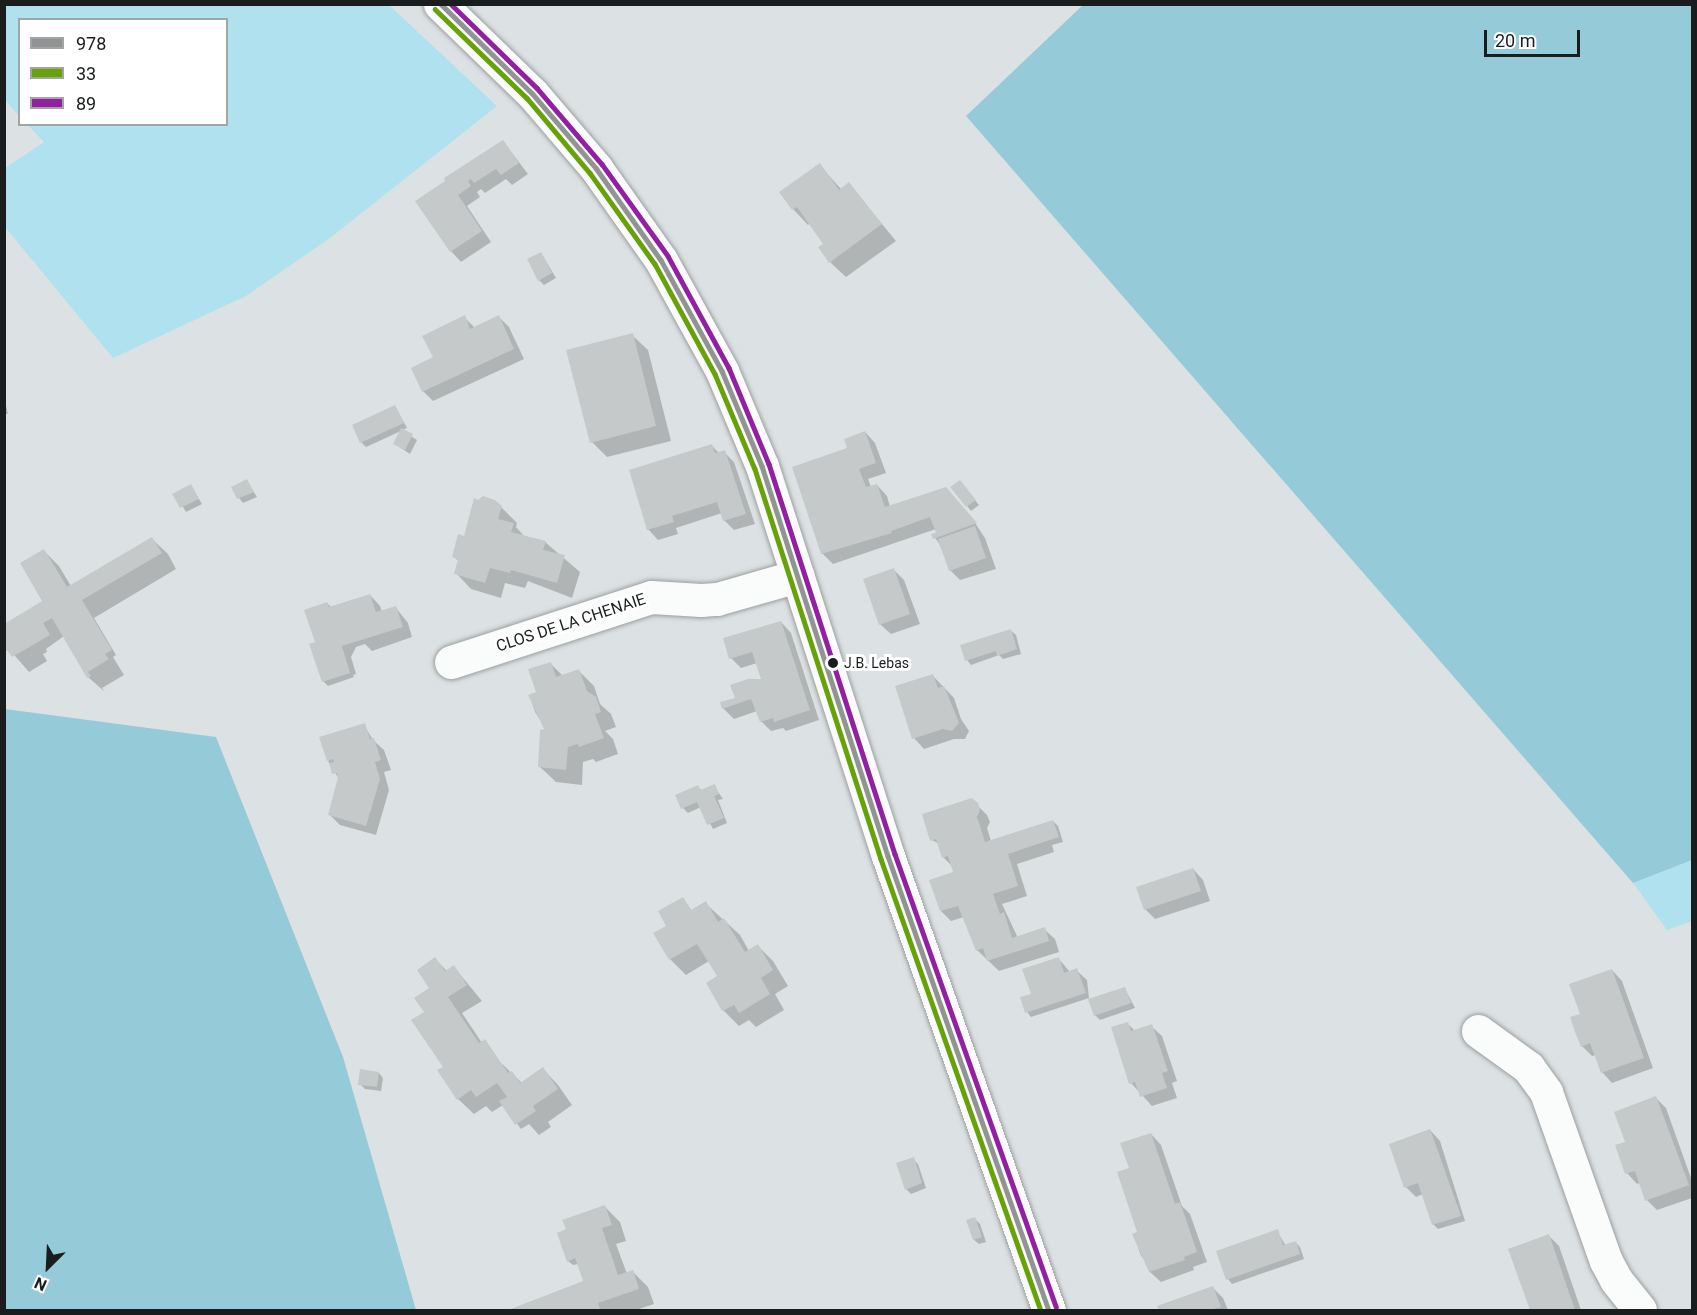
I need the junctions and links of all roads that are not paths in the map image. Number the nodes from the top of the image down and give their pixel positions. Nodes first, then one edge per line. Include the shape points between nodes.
1 (440, 4) edge
2 (798, 576) junction
3 (451, 662) dead end
4 (1478, 1031) dead end
5 (1049, 1311) edge
6 (1640, 1311) edge

1 - 2 main road via 553,116 596,168 661,260 706,338 739,407
2 - 3 main road, CLOS DE LA CHENAIE via 717,599 651,597
2 - 5 main road via 888,856
4 - 6 main road via 1517,1058 1546,1092 1606,1261

